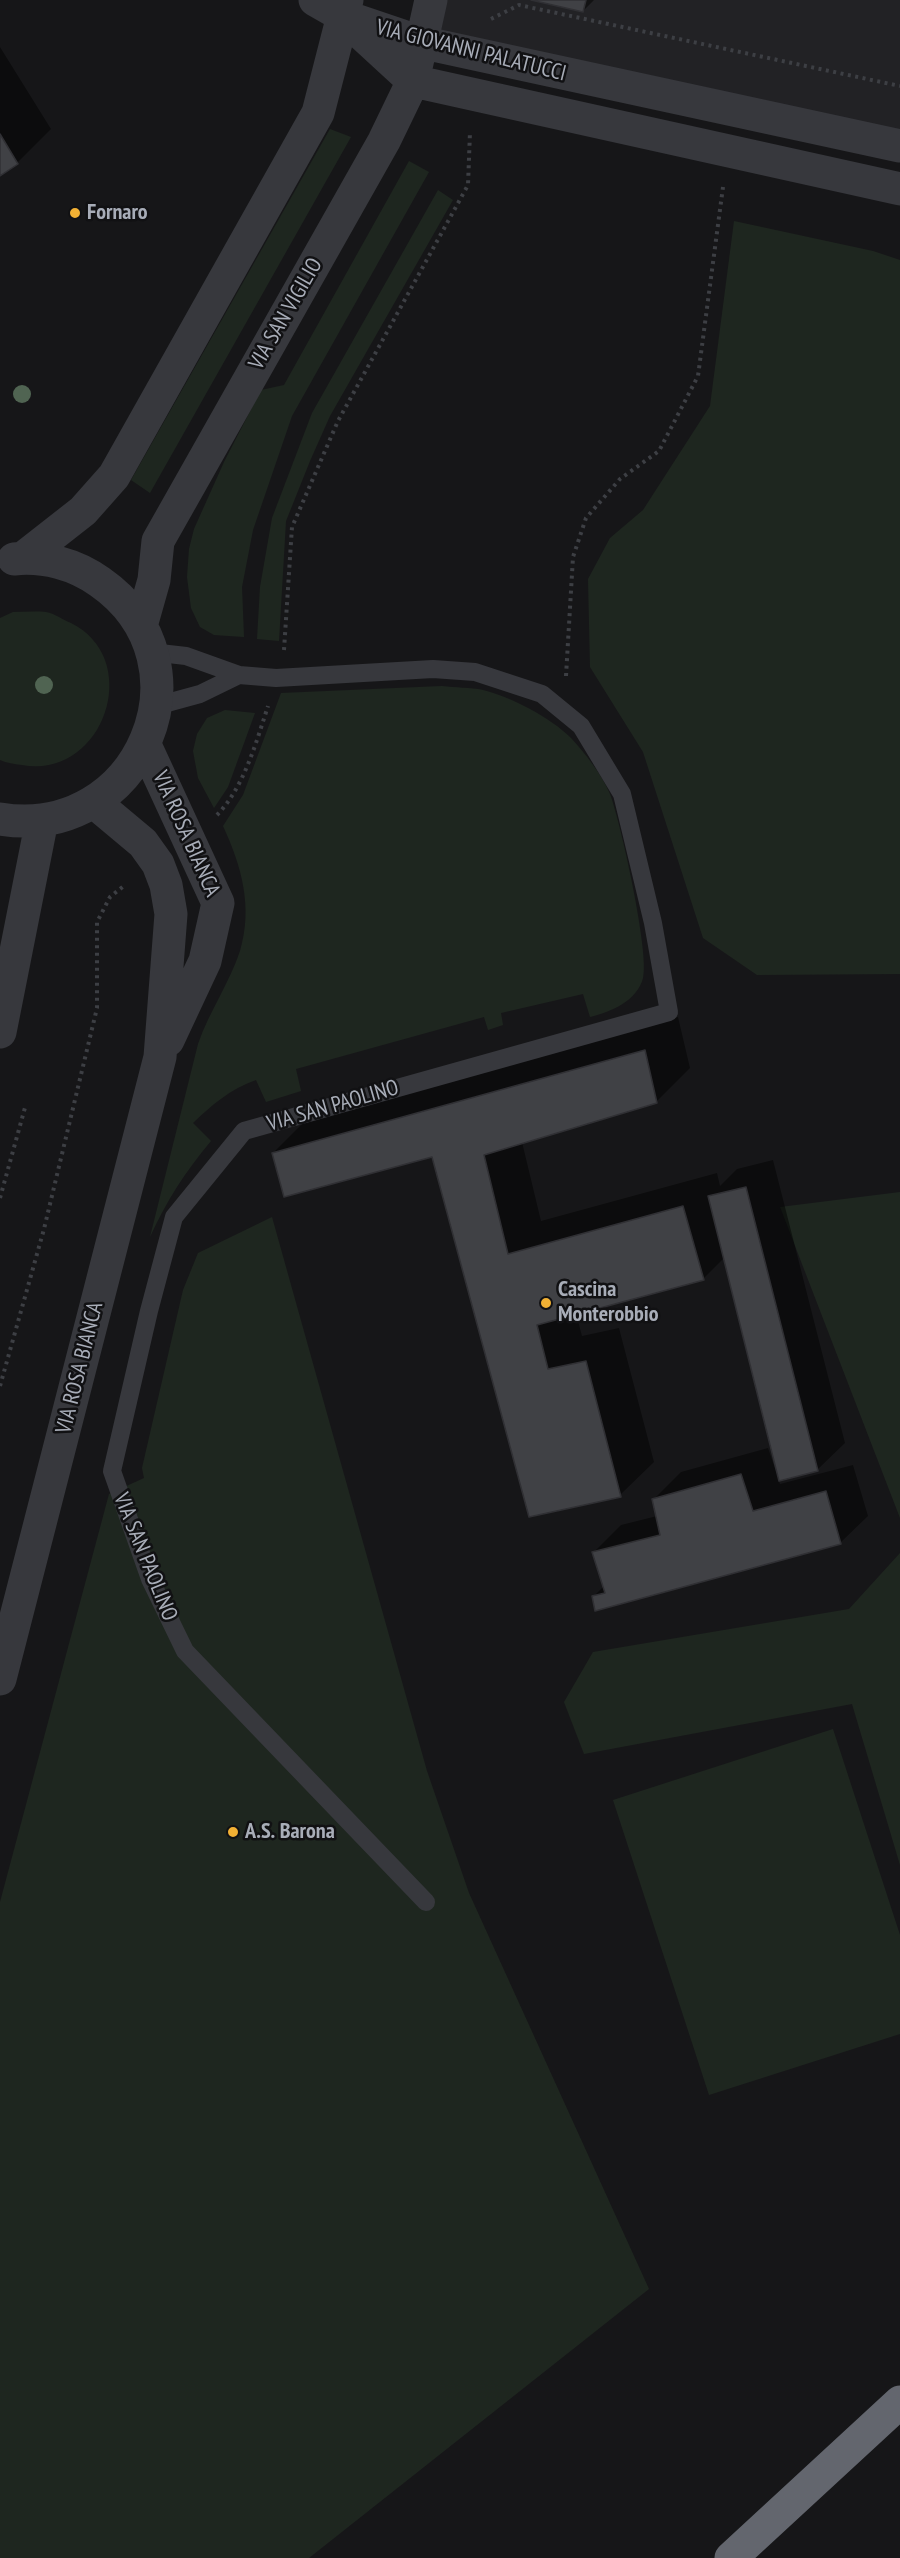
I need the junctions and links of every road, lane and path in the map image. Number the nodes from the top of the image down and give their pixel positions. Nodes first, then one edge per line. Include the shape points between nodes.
1 (315, 0) edge
2 (431, 0) edge
3 (345, 8) edge
4 (490, 19) dead end
5 (420, 42) junction
6 (413, 81) junction
7 (900, 86) edge
8 (470, 132) dead end
9 (900, 146) edge
10 (724, 180) dead end
11 (900, 189) edge
12 (11, 559) edge
13 (146, 639) junction
14 (286, 643) dead end
15 (238, 675) junction
16 (272, 696) dead end
17 (156, 706) junction
18 (564, 712) junction
19 (145, 745) junction
20 (94, 802) junction
21 (213, 818) dead end
22 (0, 819) edge
23 (42, 820) junction
24 (130, 880) dead end
25 (4, 986) edge
26 (0, 1032) edge
27 (160, 1058) junction
28 (26, 1104) dead end
29 (0, 1198) edge
30 (0, 1386) edge
31 (0, 1679) edge
32 (426, 1902) dead end
33 (900, 2402) edge
34 (731, 2558) edge

1 - 3 street
2 - 5 street, VIA SAN VIGILIO
3 - 5 street, VIA GIOVANNI PALATUCCI
3 - 6 street, VIA GIOVANNI PALATUCCI
3 - 12 street, VIA SAN VIGILIO via 318,113 114,476 83,511
4 - 7 path via 519,5
5 - 6 street, VIA SAN VIGILIO
5 - 9 street, VIA GIOVANNI PALATUCCI
6 - 11 street, VIA GIOVANNI PALATUCCI
6 - 13 street, VIA SAN VIGILIO via 384,141 158,542
8 - 14 path via 468,185 338,421 292,527
10 - 18 path via 699,376 659,451 620,479 586,518 573,557
12 - 13 street, VIA SAN VIGILIO via 51,560 89,575 122,600
13 - 15 lane, VIA SAN PAOLINO
13 - 17 street, VIA SAN VIGILIO via 156,673
15 - 17 lane via 200,694
15 - 18 lane, VIA SAN PAOLINO via 276,678 434,669 475,672 542,694
16 - 21 path via 253,752 226,805
17 - 19 street, VIA SAN VIGILIO
18 - 32 lane, VIA SAN PAOLINO via 581,726 622,794 653,923 669,1012 244,1131 174,1217 112,1471 150,1579 185,1651
19 - 20 street, VIA SAN VIGILIO via 128,773
19 - 27 street, VIA ROSA BIANCA via 219,903 205,961
20 - 23 street, VIA SAN VIGILIO via 60,817
20 - 27 street, VIA ROSA BIANCA via 144,843 166,885 171,914
22 - 23 street, VIA SAN VIGILIO
23 - 25 street
24 - 30 path via 110,897 97,922 97,1008 44,1228
25 - 26 street
27 - 31 street, VIA ROSA BIANCA
28 - 29 path
33 - 34 highway

